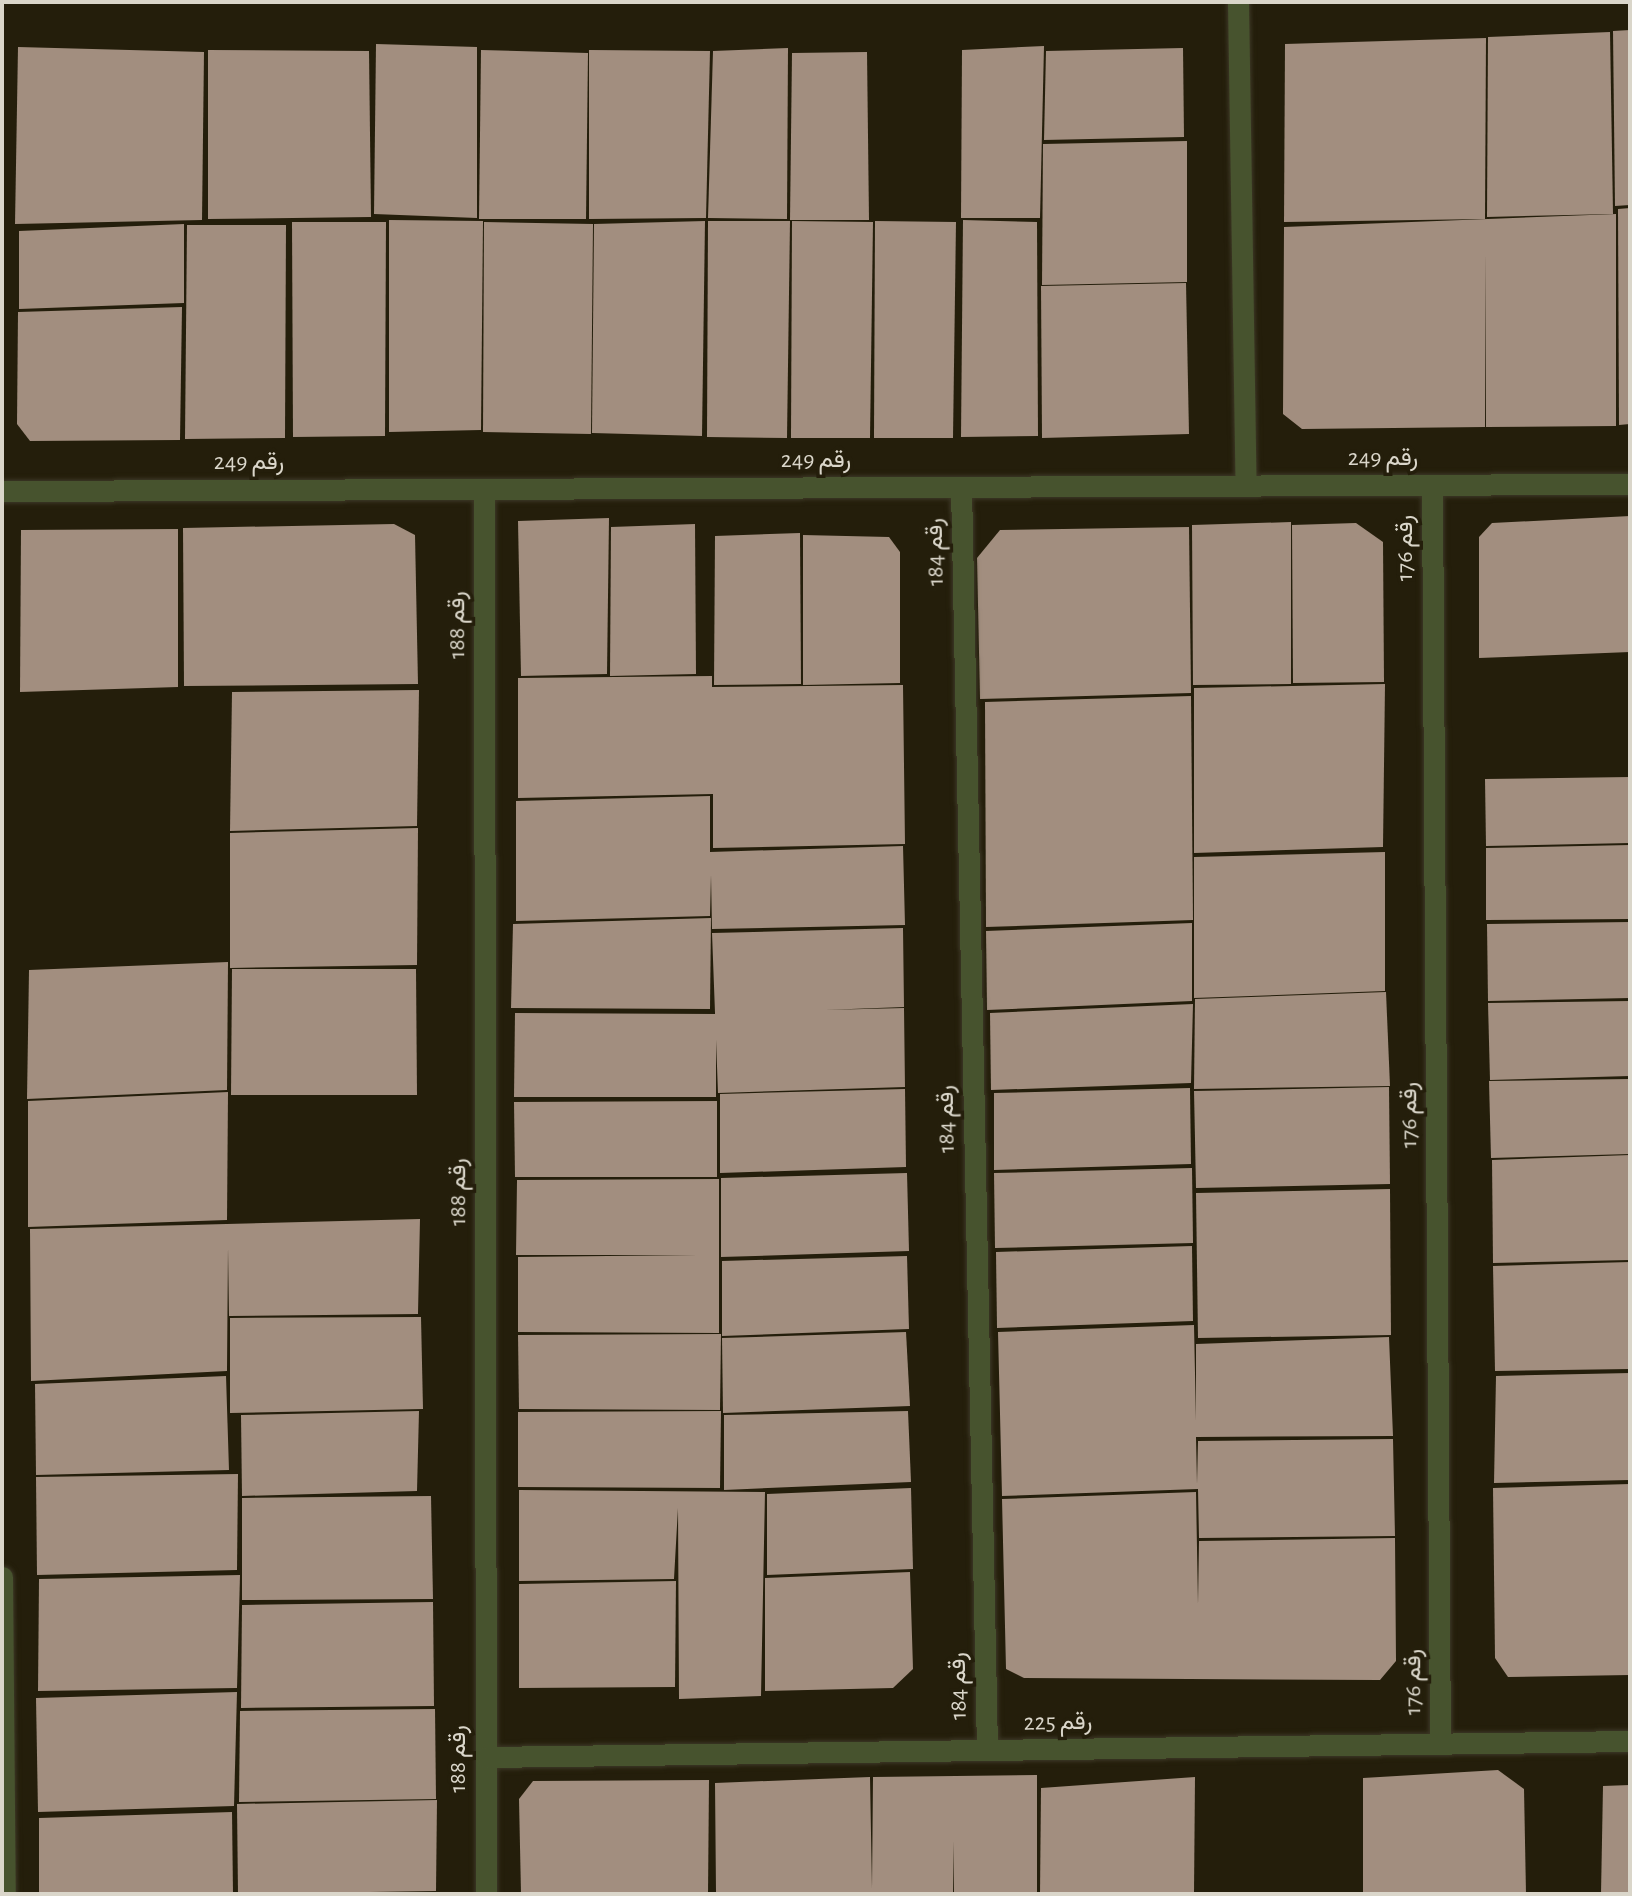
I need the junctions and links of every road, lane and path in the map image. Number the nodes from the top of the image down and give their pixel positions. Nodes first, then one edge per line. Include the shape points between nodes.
1 (1238, 2) edge
2 (1630, 484) edge
3 (1432, 485) junction
4 (1246, 486) junction
5 (961, 487) junction
6 (484, 489) junction
7 (2, 491) edge
8 (2, 1577) edge
9 (1630, 1741) edge
10 (1440, 1744) junction
11 (987, 1750) junction
12 (486, 1757) junction
13 (5, 1894) edge
14 (486, 1894) edge

1 - 4 street
2 - 3 street, رقم 249
3 - 4 street, رقم 249
3 - 10 street, رقم 176
4 - 5 street, رقم 249
5 - 6 street, رقم 249
5 - 11 street, رقم 184
6 - 7 street, رقم 249
6 - 12 street, رقم 188
8 - 13 street
9 - 10 street, رقم 225
10 - 11 street, رقم 225
11 - 12 street, رقم 225
12 - 14 street, رقم 188

